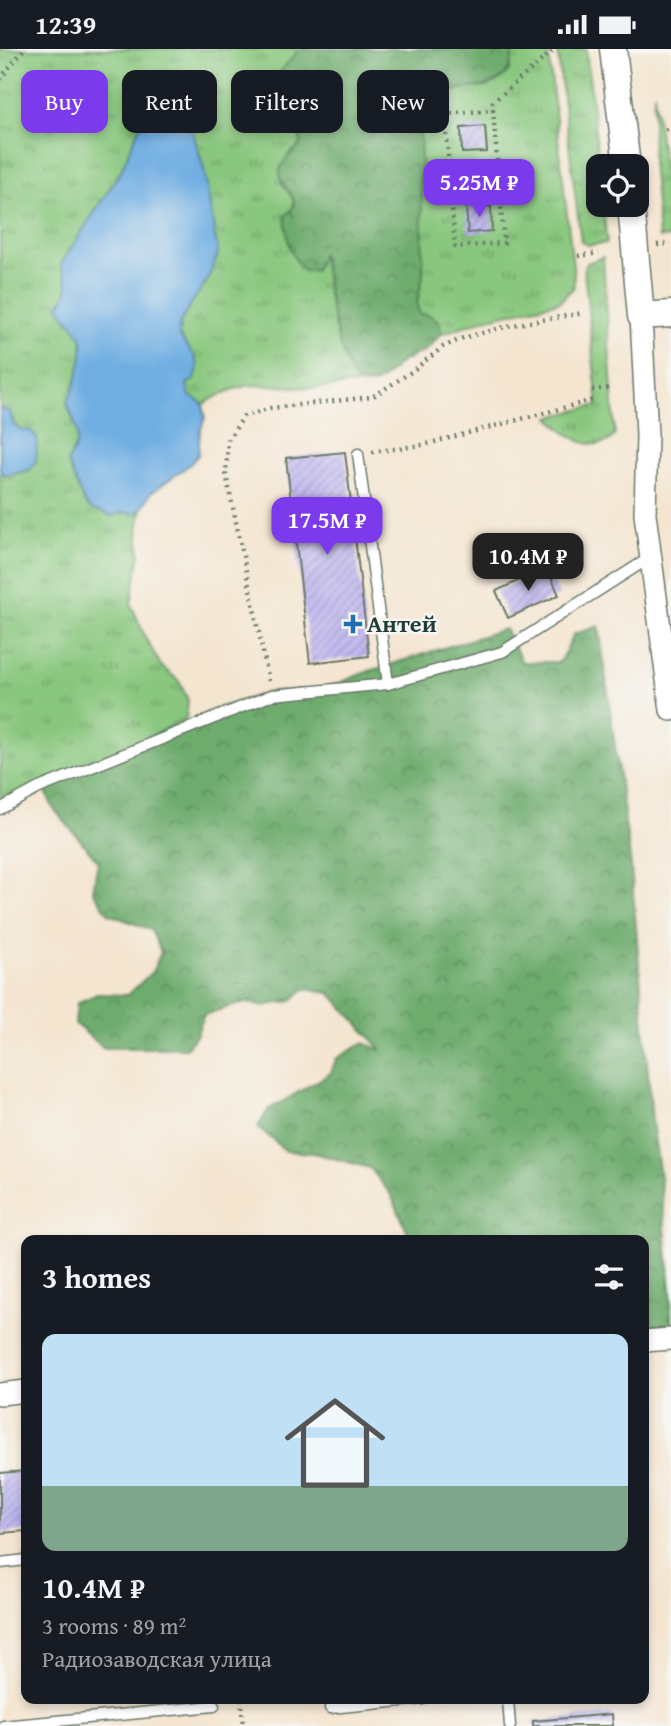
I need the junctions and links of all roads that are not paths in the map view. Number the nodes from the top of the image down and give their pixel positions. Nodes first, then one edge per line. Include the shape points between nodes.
1 (613, 49) edge
2 (625, 154) edge
3 (632, 217) edge
4 (671, 314) edge
5 (641, 316) junction
6 (358, 454) road end
7 (651, 558) junction
8 (388, 684) junction
9 (671, 710) edge
10 (0, 809) edge
11 (671, 1339) edge
12 (649, 1341) edge
13 (21, 1392) edge
14 (0, 1394) edge
15 (21, 1561) edge
16 (0, 1563) edge
17 (371, 1704) edge
18 (508, 1704) edge
19 (214, 1706) dead end
20 (330, 1708) dead end
21 (3, 1726) edge
22 (510, 1726) edge

1 - 2 street
3 - 5 street
4 - 5 street
5 - 7 street via 647,435 645,514
6 - 8 lane
7 - 8 lane via 502,652
7 - 9 street
8 - 10 lane via 272,695 39,787
11 - 12 street
13 - 14 street
15 - 16 lane
17 - 20 lane
18 - 22 lane
19 - 21 lane

